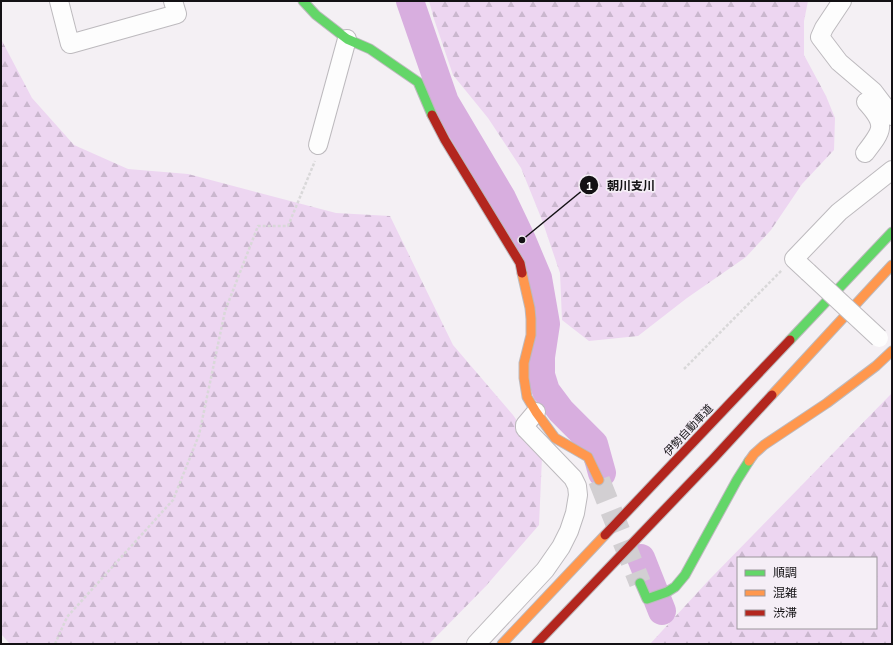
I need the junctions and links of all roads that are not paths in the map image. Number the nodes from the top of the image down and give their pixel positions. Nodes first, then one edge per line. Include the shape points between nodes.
1 (59, 1) edge
2 (173, 1) edge
3 (303, 1) edge
4 (842, 1) edge
5 (820, 38) junction
6 (347, 39) junction
7 (892, 116) edge
8 (318, 145) road end
9 (865, 152) dead end
10 (892, 170) edge
11 (892, 232) edge
12 (892, 265) edge
13 (892, 351) edge
14 (536, 412) junction
15 (599, 480) tunnel mouth
16 (640, 583) tunnel mouth
17 (476, 644) edge
18 (502, 644) edge
19 (536, 644) edge

1 - 2 street via 70,44 177,14
3 - 6 main road
4 - 5 street
5 - 7 street via 839,62 873,91
5 - 9 street via 816,45 824,62 864,100 880,121 878,136
6 - 8 street
6 - 14 main road via 370,49 418,82 439,129 520,264 532,319 524,363 524,378 527,397
10 - 13 street, bridge via 839,212 794,258
11 - 18 main road, 伊勢自動車道
12 - 19 main road via 713,459
13 - 16 main road via 827,403 754,454 685,575 675,587 647,599
14 - 15 main road via 555,438 588,457
14 - 17 street via 525,428 573,478 578,495 575,513 561,547 545,570

